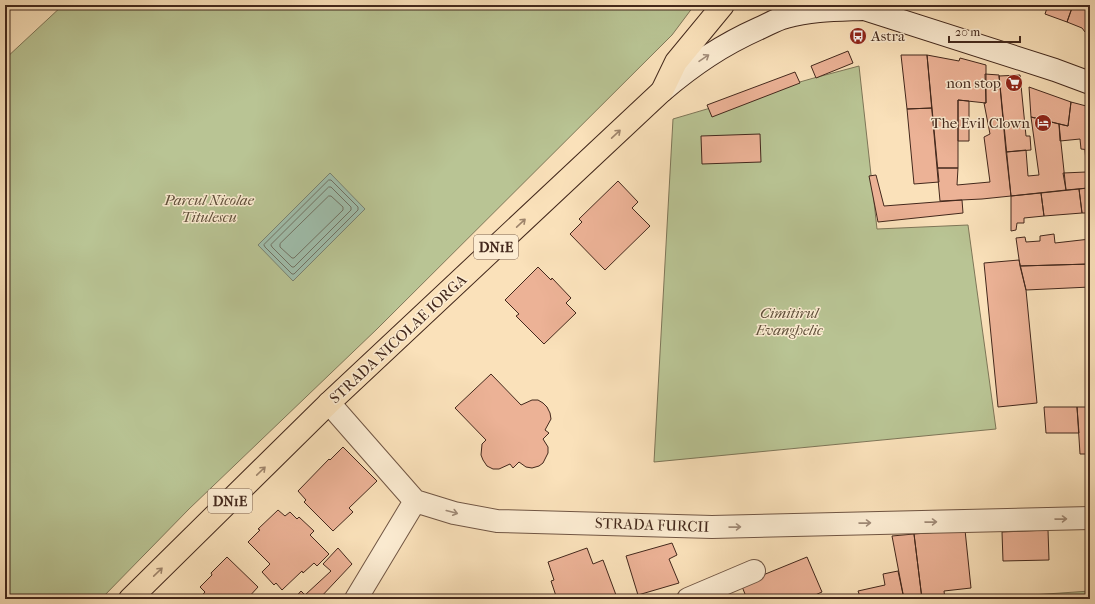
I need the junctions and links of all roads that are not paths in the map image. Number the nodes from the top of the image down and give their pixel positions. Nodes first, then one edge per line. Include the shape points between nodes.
1 (723, 5) edge
2 (857, 7) edge
3 (1090, 83) edge
4 (662, 90) junction
5 (329, 403) junction
6 (415, 501) junction
7 (1090, 518) edge
8 (754, 571) dead end
9 (130, 599) edge
10 (356, 599) edge
11 (688, 599) edge

1 - 4 main road, STRADA NICOLAE IORGA / DN1E via 676,62
2 - 3 street
4 -> 2 street via 720,47 785,17
5 -> 4 main road, STRADA NICOLAE IORGA / DN1E
5 - 6 street
9 -> 5 main road, STRADA NICOLAE IORGA / DN1E
6 -> 7 street, STRADA FURCII via 454,513 497,521 712,527
6 - 10 street
8 - 11 street

